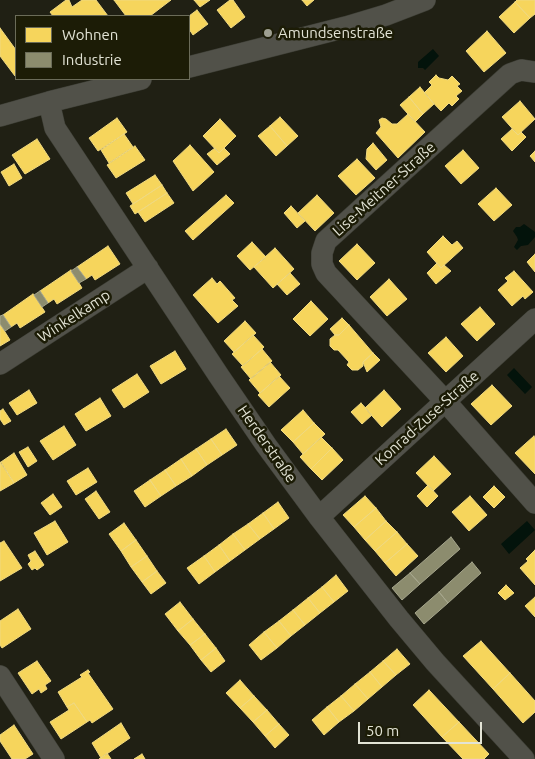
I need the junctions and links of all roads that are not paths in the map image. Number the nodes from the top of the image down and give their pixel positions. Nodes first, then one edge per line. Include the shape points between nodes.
1 (424, 0) edge
2 (190, 66) edge
3 (535, 72) edge
4 (137, 80) edge
5 (49, 102) junction
6 (0, 116) edge
7 (148, 268) junction
8 (535, 319) edge
9 (0, 364) edge
10 (445, 401) junction
11 (535, 503) edge
12 (319, 517) junction
13 (0, 676) edge
14 (54, 759) edge
15 (524, 759) edge

1 - 2 street via 346,27
3 - 10 street, Lise-Meitner-Straße via 521,70 510,74 326,241 322,254 326,273
4 - 5 street
5 - 6 street
5 - 7 street, Herderstraße via 55,128
7 - 9 street, Winkelkamp
7 - 12 street, Herderstraße via 224,384
8 - 10 street, Konrad-Zuse-Straße
10 - 11 street, Lise-Meitner-Straße
10 - 12 street, Konrad-Zuse-Straße
12 - 15 street, Herderstraße via 435,662
13 - 14 street

